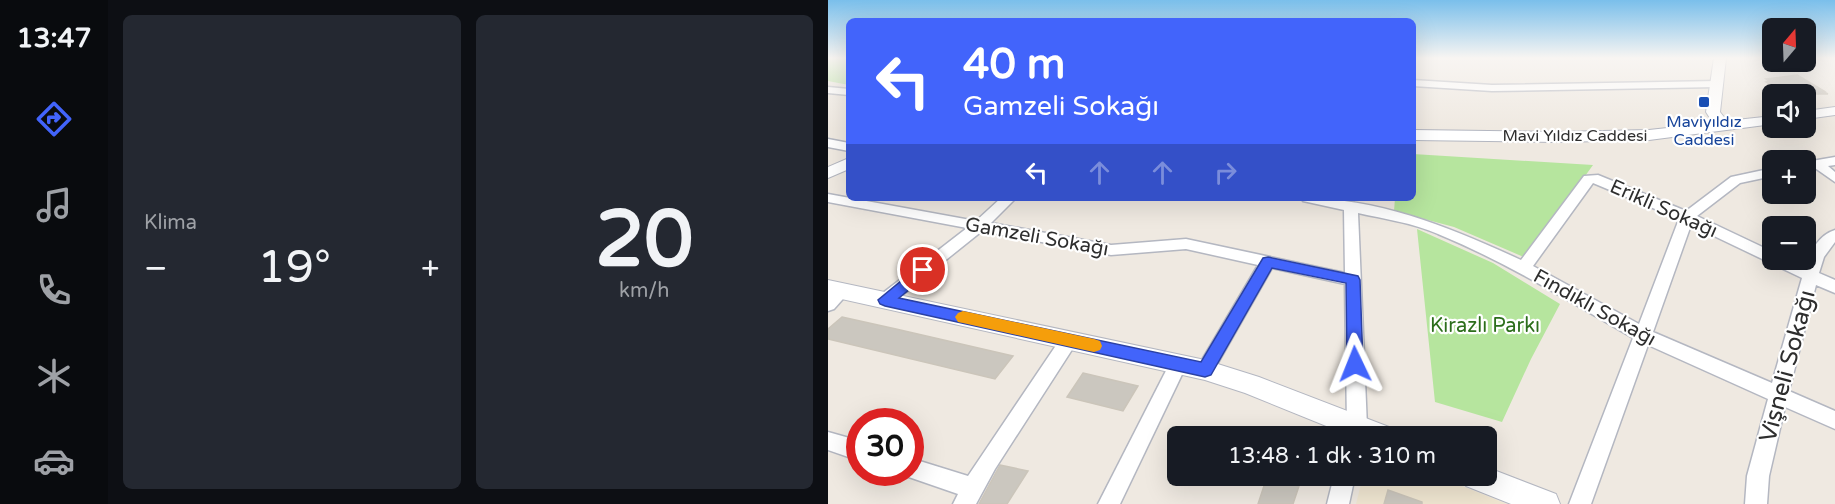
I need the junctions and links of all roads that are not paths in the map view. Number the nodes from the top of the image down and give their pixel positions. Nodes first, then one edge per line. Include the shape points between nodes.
1 (1416, 83) edge
2 (1717, 84) joint
3 (828, 90) edge
4 (846, 92) edge
5 (1835, 111) edge
6 (1816, 114) edge
7 (1762, 122) edge
8 (1724, 127) junction
9 (1416, 135) edge
10 (828, 143) edge
11 (846, 146) edge
12 (1835, 161) edge
13 (846, 164) edge
14 (1816, 164) edge
15 (1816, 168) edge
16 (828, 173) edge
17 (1762, 174) edge
18 (1835, 178) edge
19 (828, 198) edge
20 (1006, 201) edge
21 (1322, 201) edge
22 (1378, 205) edge
23 (1351, 207) junction
24 (1687, 217) junction
25 (979, 226) junction
26 (1835, 235) edge
27 (1762, 253) edge
28 (1268, 262) junction
29 (1524, 268) junction
30 (1798, 270) edge
31 (1810, 276) junction
32 (1353, 280) junction
33 (1835, 287) edge
34 (833, 294) edge
35 (885, 300) junction
36 (1643, 335) junction
37 (1069, 340) junction
38 (1178, 364) junction
39 (1205, 370) junction
40 (1777, 394) junction
41 (1835, 420) edge
42 (1343, 426) edge
43 (1356, 426) edge
44 (828, 441) edge
45 (846, 447) edge
46 (924, 475) edge
47 (1497, 484) edge
48 (1342, 486) edge
49 (968, 496) edge
50 (1109, 504) edge
51 (1338, 504) edge
52 (1546, 504) edge
53 (1580, 504) edge
54 (1756, 504) edge

1 - 2 street via 1492,88
2 - 8 street via 1713,112
3 - 4 street
5 - 6 street
7 - 8 street, Mavi Yıldız Caddesi
8 - 9 street, Mavi Yıldız Caddesi via 1649,135
10 - 11 street
12 - 14 street
13 - 16 street
15 - 18 street
17 - 24 street via 1736,180
19 - 25 street, Gamzeli Sokağı
20 - 25 street
21 - 23 street, Fındıklı Sokağı
22 - 23 street, Fındıklı Sokağı
22 - 29 street, Fındıklı Sokağı
23 - 32 street
24 - 27 street, Erikli Sokağı
24 - 29 street, Erikli Sokağı via 1598,178 1589,178
24 - 36 street
25 - 28 street, Gamzeli Sokağı via 1111,250 1181,244
25 - 35 street
26 - 31 street, Vişneli Sokağı via 1820,248
28 - 32 street, Gamzeli Sokağı
28 - 39 street
29 - 36 street, Fındıklı Sokağı
30 - 31 street, Erikli Sokağı
31 - 33 street, Erikli Sokağı
31 - 40 street, Vişneli Sokağı
32 - 43 street
34 - 35 street
35 - 37 street
36 - 40 street, Fındıklı Sokağı
36 - 53 street
37 - 38 street
37 - 49 street
38 - 39 street
38 - 50 street
39 - 42 street via 1250,384
40 - 41 street, Fındıklı Sokağı
40 - 54 street, Vişneli Sokağı via 1758,476
44 - 45 street
46 - 49 street
47 - 52 street
48 - 51 street

